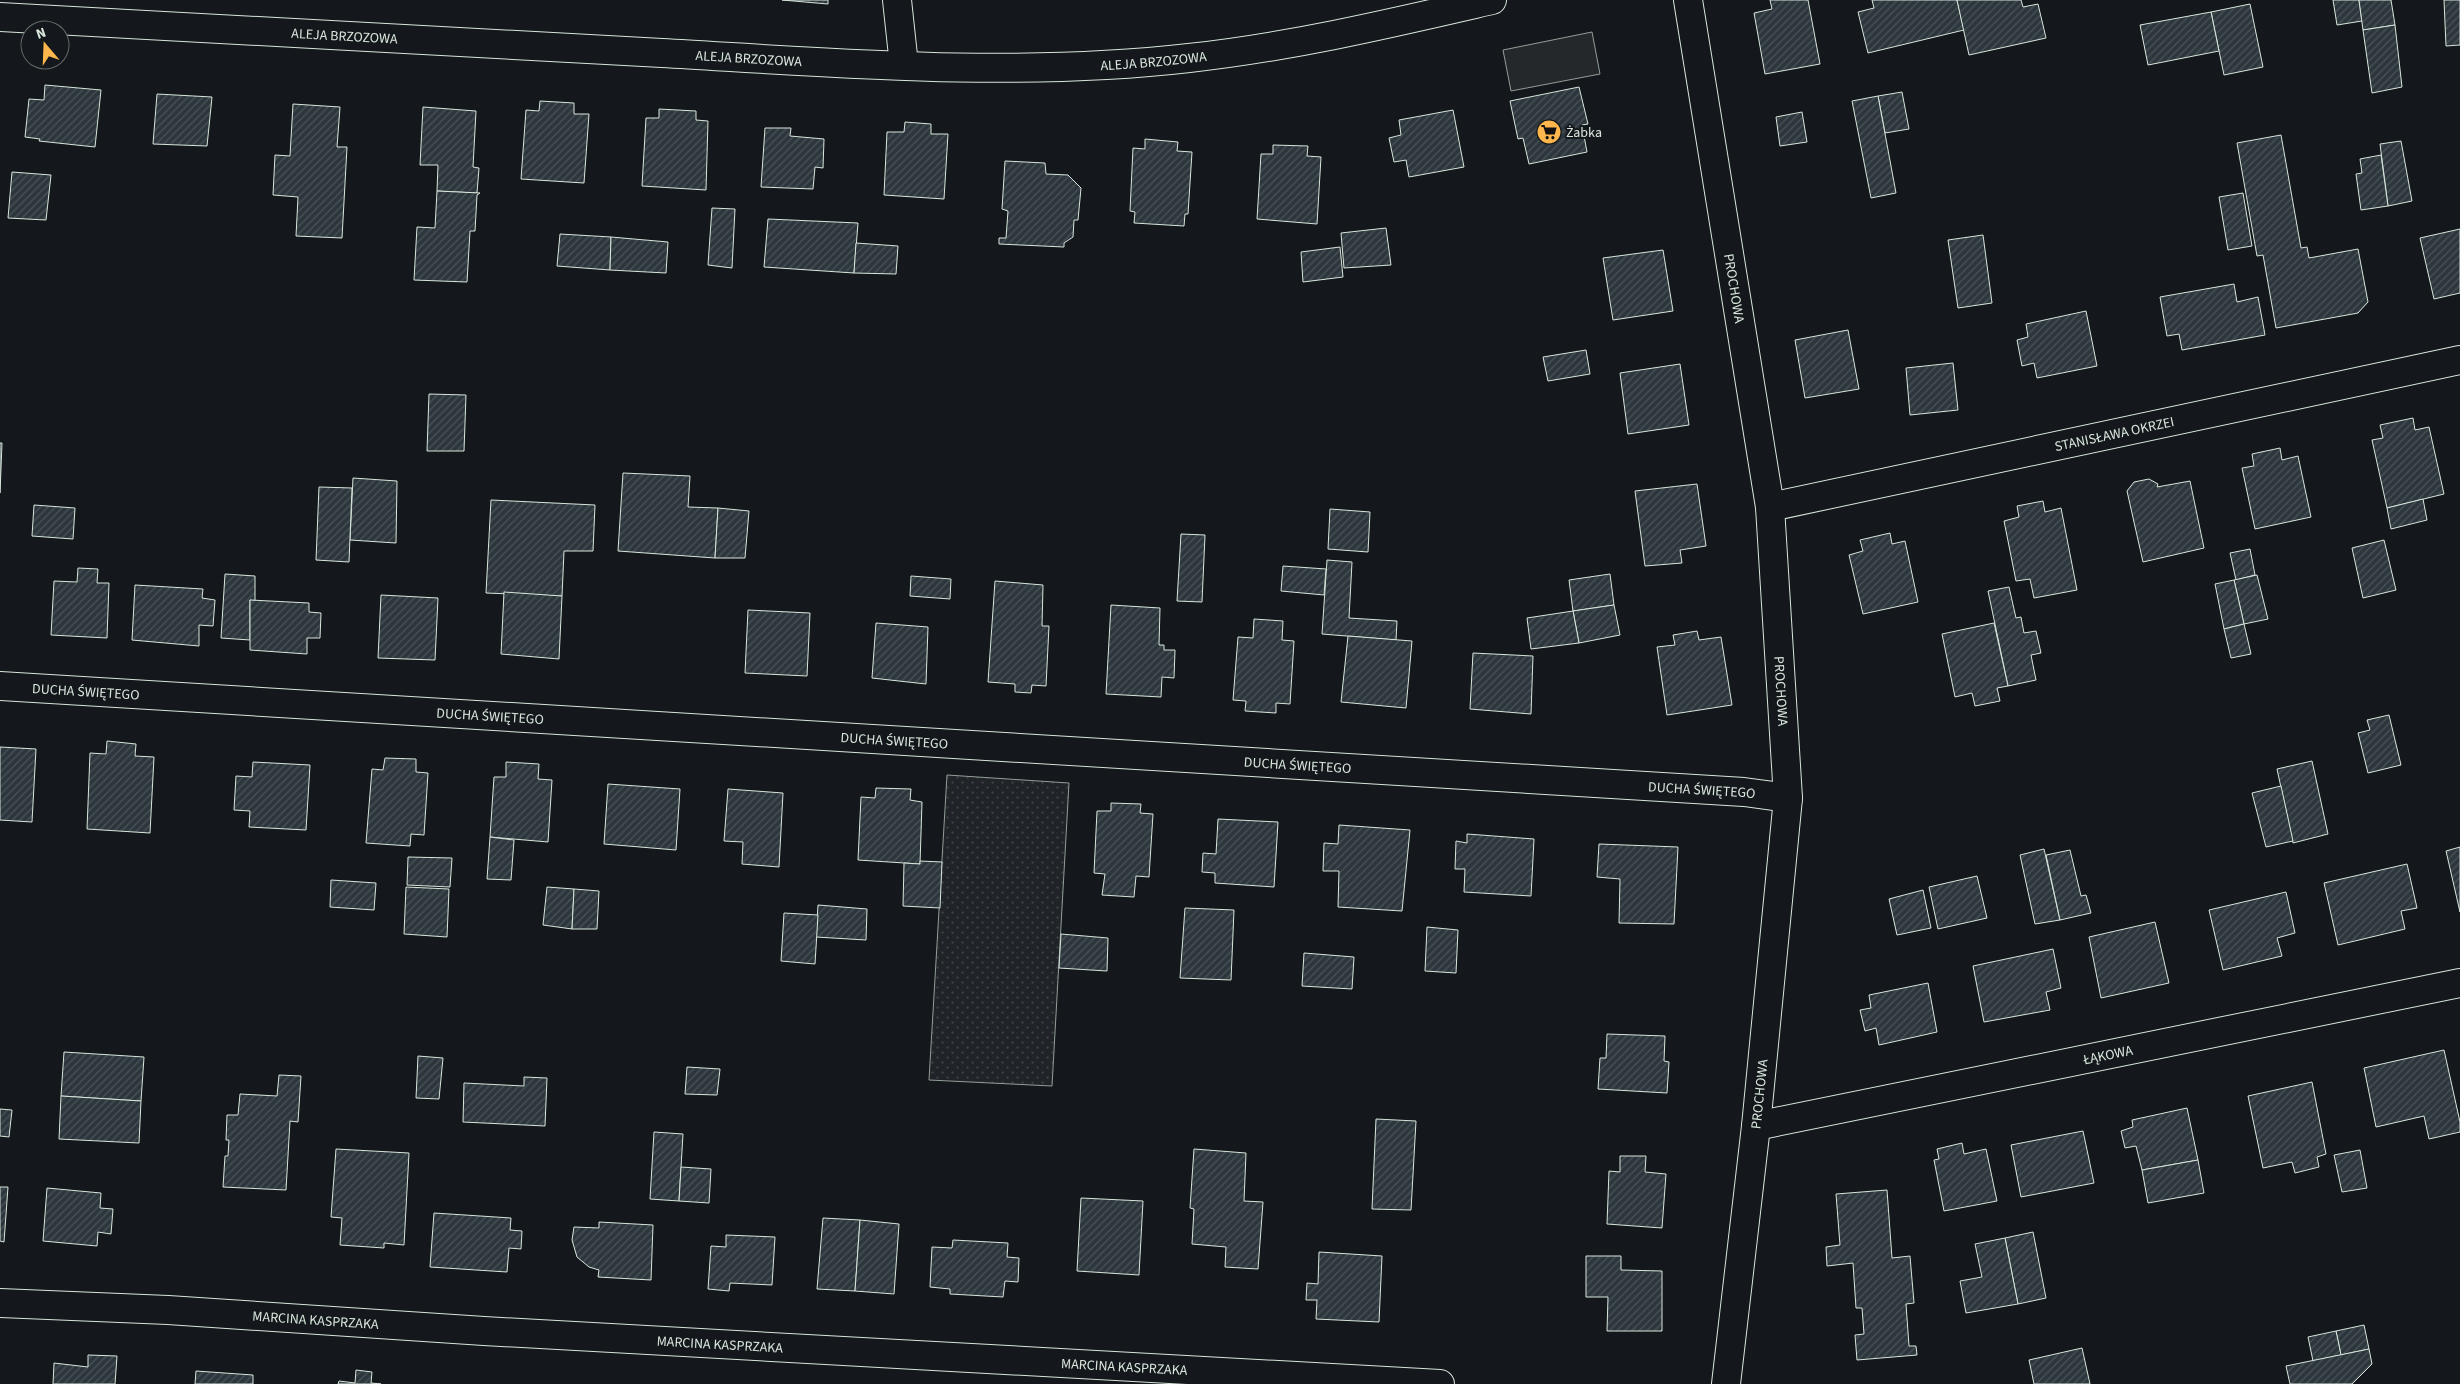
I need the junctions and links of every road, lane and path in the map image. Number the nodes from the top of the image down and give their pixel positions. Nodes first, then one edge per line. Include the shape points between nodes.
1 (897, 0) edge
2 (1492, 0) edge
3 (1688, 0) edge
4 (0, 17) edge
5 (904, 65) junction
6 (2460, 360) edge
7 (1770, 507) junction
8 (0, 686) edge
9 (1788, 798) junction
10 (2460, 983) edge
11 (1756, 1126) junction
12 (0, 1303) edge
13 (1440, 1384) edge
14 (1726, 1384) edge

1 - 5 street
2 - 5 street, ALEJA BRZOZOWA via 1285,45 1187,58 1087,66
3 - 7 street, PROCHOWA
4 - 5 street, ALEJA BRZOZOWA
6 - 7 street, STANISŁAWA OKRZEI
7 - 9 street, PROCHOWA
8 - 9 street, DUCHA ŚWIĘTEGO via 1735,792
9 - 11 street, PROCHOWA
10 - 11 street, ŁĄKOWA
11 - 14 street, PROCHOWA
12 - 13 street, MARCINA KASPRZAKA

